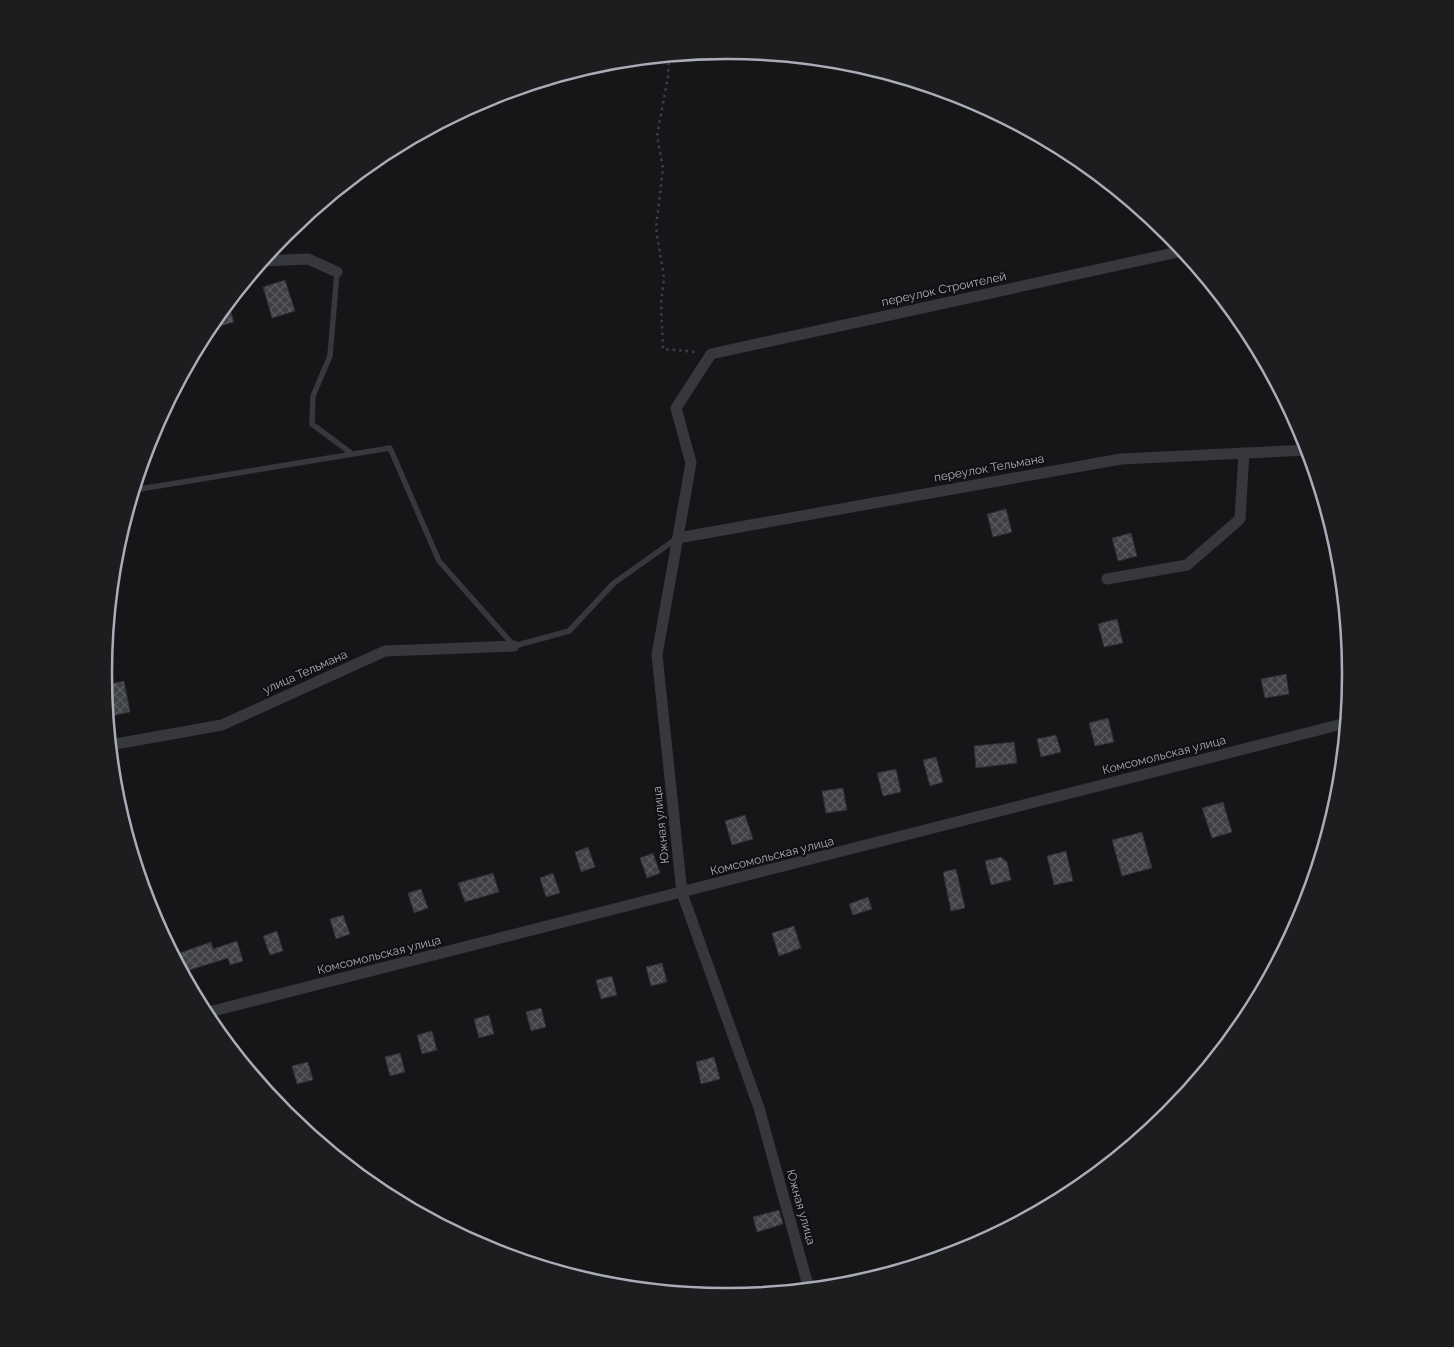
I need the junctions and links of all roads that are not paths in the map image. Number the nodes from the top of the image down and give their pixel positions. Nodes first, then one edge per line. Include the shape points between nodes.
1 (1175, 253) edge
2 (272, 261) edge
3 (337, 272) joint
4 (712, 354) joint
5 (1300, 450) edge
6 (352, 453) junction
7 (1244, 453) junction
8 (141, 489) edge
9 (678, 538) junction
10 (1107, 579) dead end
11 (514, 646) junction
12 (1339, 725) edge
13 (117, 744) edge
14 (682, 893) junction
15 (213, 1011) edge
16 (807, 1283) edge

1 - 4 street, переулок Строителей
2 - 3 street via 308,259
3 - 6 lane via 330,356 313,396 312,424
4 - 9 street, Южная улица via 676,408 691,463
5 - 7 street, переулок Тельмана
6 - 8 lane
6 - 11 lane via 390,448 439,561
7 - 9 street, переулок Тельмана via 1121,459
7 - 10 street via 1240,518 1187,565
9 - 11 lane via 614,583 569,631
9 - 14 street, Южная улица via 657,655
11 - 13 street, улица Тельмана via 385,651 222,725
12 - 14 street, Комсомольская улица
14 - 15 street, Комсомольская улица
14 - 16 street, Южная улица via 759,1108

